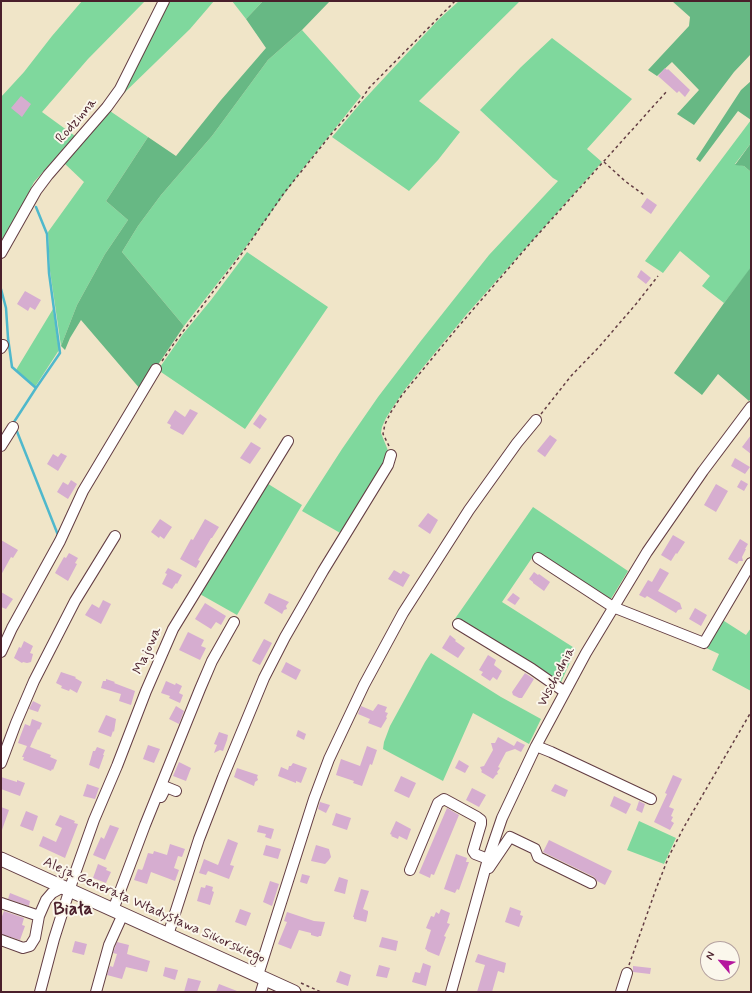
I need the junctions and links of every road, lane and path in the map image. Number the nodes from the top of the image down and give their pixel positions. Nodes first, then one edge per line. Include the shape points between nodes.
1 (164, 1) edge
2 (455, 1) edge
3 (667, 91) dead end
4 (604, 162) junction
5 (644, 195) dead end
6 (1, 253) edge
7 (658, 276) dead end
8 (156, 369) joint
9 (751, 407) edge
10 (536, 420) joint
11 (13, 427) dead end
12 (288, 441) dead end
13 (1, 446) edge
14 (391, 455) joint
15 (114, 536) dead end
16 (538, 558) dead end
17 (751, 563) edge
18 (613, 607) junction
19 (234, 622) dead end
20 (458, 624) dead end
21 (1, 652) edge
22 (565, 692) junction
23 (751, 712) edge
24 (536, 746) junction
25 (1, 763) edge
26 (176, 791) dead end
27 (651, 799) dead end
28 (488, 859) junction
29 (1, 860) edge
30 (410, 870) dead end
31 (591, 883) dead end
32 (480, 885) junction
33 (66, 888) junction
34 (1, 903) edge
35 (118, 912) junction
36 (39, 916) junction
37 (168, 935) junction
38 (1, 940) edge
39 (627, 972) joint
40 (262, 977) junction
41 (40, 992) edge
42 (96, 992) edge
43 (261, 992) edge
44 (294, 992) edge
45 (451, 992) edge
46 (621, 992) edge

1 - 6 street, Rodzinna via 120,89 36,191
2 - 8 path via 369,88 333,132 284,193
3 - 4 path
4 - 5 path
4 - 14 path via 468,315 402,396 385,424 383,434
7 - 10 path
8 - 21 street via 83,491 60,541
9 - 18 street, Wschodnia via 647,552
10 - 40 street via 460,525 403,613 364,685 314,799
11 - 13 street
12 - 33 street, Majowa via 173,629
14 - 37 street via 388,465 322,571 264,678 199,839
15 - 25 street via 75,601 43,664
16 - 18 street
17 - 18 street via 704,643
18 - 22 street, Wschodnia
19 - 35 street via 212,661 145,825
20 - 22 street
22 - 24 street, Wschodnia
23 - 39 path via 669,856
24 - 27 street
24 - 28 street, Wschodnia via 502,818
26 - 35 street via 166,787
28 - 30 street via 473,851 481,824 479,818 444,799 438,803
28 - 32 street, Wschodnia
29 - 33 main road, Aleja Generała Władysława Sikorskiego
31 - 32 street via 538,857 535,850 510,837
32 - 45 street, Wschodnia
33 - 35 main road, Aleja Generała Władysława Sikorskiego
33 - 36 street via 52,893
33 - 41 street, Majowa
34 - 36 street
35 - 37 main road, Aleja Generała Władysława Sikorskiego
35 - 42 street
36 - 38 street via 35,938 30,946 23,948
37 - 40 main road, Aleja Generała Władysława Sikorskiego
39 - 46 street
40 - 43 street
40 - 44 main road, Aleja Generała Władysława Sikorskiego

